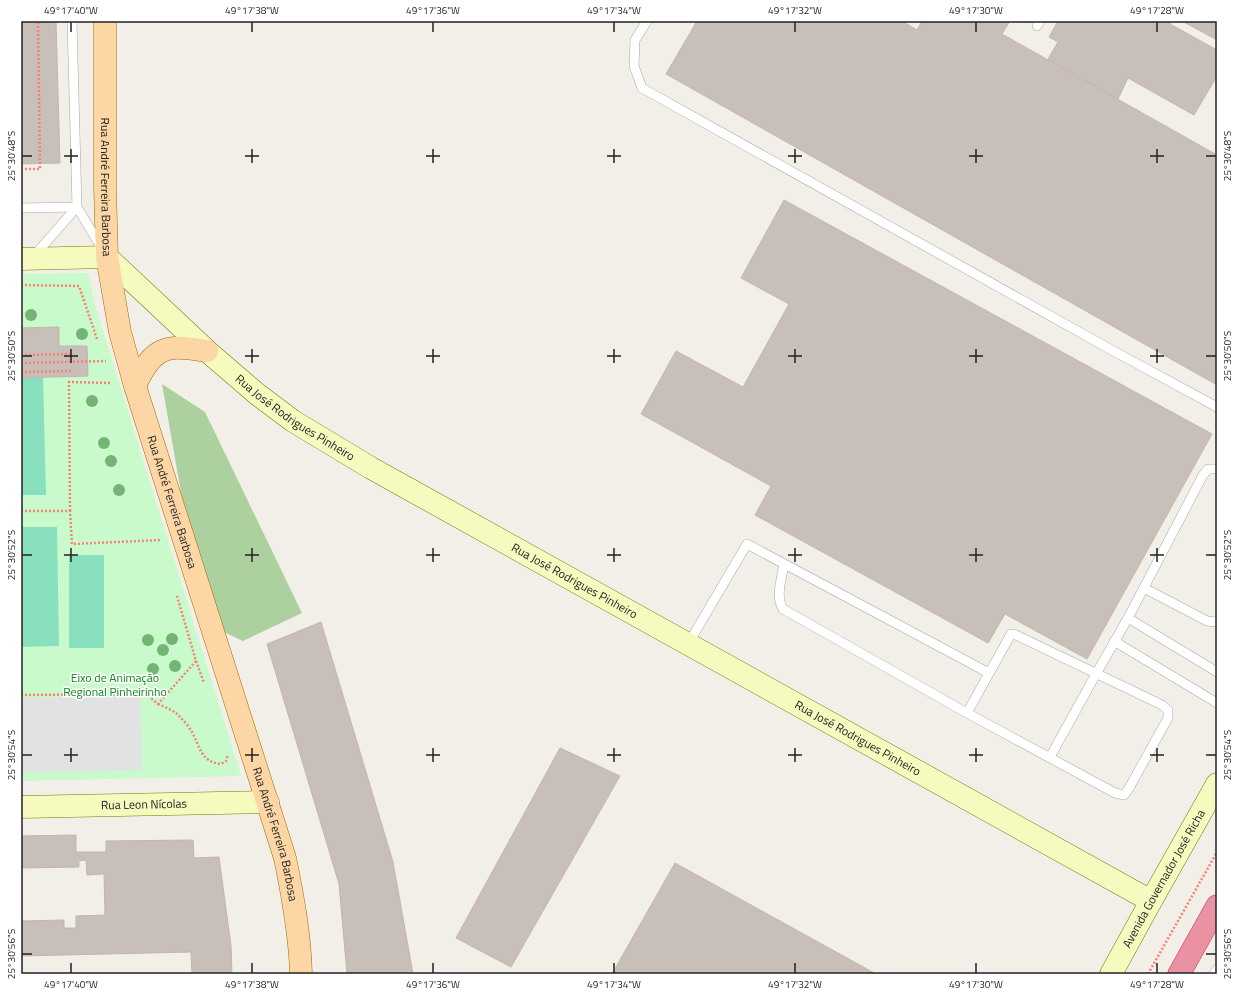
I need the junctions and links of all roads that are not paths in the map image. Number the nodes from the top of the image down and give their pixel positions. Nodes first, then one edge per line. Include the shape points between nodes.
1 (72, 21) edge
2 (104, 21) edge
3 (647, 21) edge
4 (77, 207) junction
5 (21, 208) edge
6 (107, 257) junction
7 (26, 259) edge
8 (207, 351) junction
9 (135, 386) junction
10 (1217, 406) edge
11 (1217, 469) edge
12 (784, 564) junction
13 (1144, 588) junction
14 (1128, 618) junction
15 (1217, 622) edge
16 (1114, 641) junction
17 (688, 644) junction
18 (1217, 672) edge
19 (989, 673) junction
20 (1096, 674) junction
21 (1217, 703) edge
22 (967, 713) junction
23 (1050, 757) junction
24 (1217, 784) edge
25 (268, 802) junction
26 (21, 807) edge
27 (1151, 901) junction
28 (1217, 906) edge
29 (1217, 969) edge
30 (301, 974) edge
31 (1112, 974) edge
32 (1179, 974) edge
33 (1214, 974) edge

1 - 4 lane
2 - 6 main road, Rua André Ferreira Barbosa
3 - 10 lane via 635,40 634,66 642,88
4 - 5 lane
4 - 6 lane
4 - 7 lane
6 - 7 main road
6 - 8 main road, Rua José Rodrigues Pinheiro
6 - 9 main road, Rua André Ferreira Barbosa via 120,332
8 - 9 main road via 186,347 168,348 154,355 143,368
8 - 17 main road, Rua José Rodrigues Pinheiro via 257,394 300,426
9 - 25 main road, Rua André Ferreira Barbosa
11 - 13 lane via 1208,469 1203,475
12 - 17 lane via 747,544
12 - 19 lane
12 - 22 lane via 779,597 783,609
13 - 14 lane
13 - 15 lane via 1207,621
14 - 16 lane
14 - 18 lane
16 - 20 lane
16 - 21 lane
17 - 27 main road, Rua José Rodrigues Pinheiro
19 - 20 lane via 1011,634
19 - 22 lane
20 - 23 lane
20 - 23 lane via 1162,705 1168,710 1168,718 1124,795 1115,793
22 - 23 lane
24 - 27 main road, Avenida Governador José Richa
25 - 26 main road, Rua Leon Nícolas
25 - 30 main road, Rua André Ferreira Barbosa via 295,902
27 - 31 main road, Avenida Governador José Richa
28 - 32 highway
29 - 33 lane

